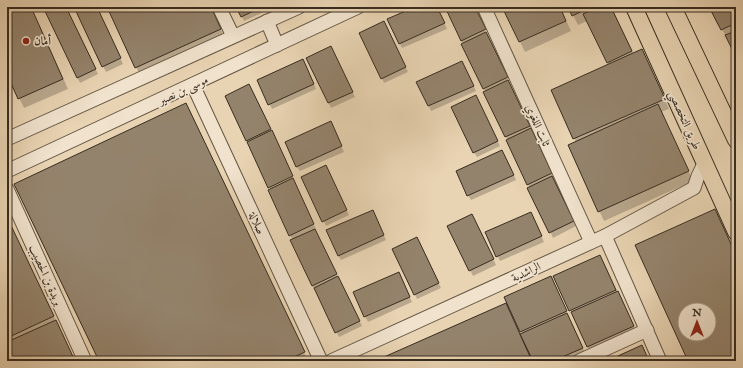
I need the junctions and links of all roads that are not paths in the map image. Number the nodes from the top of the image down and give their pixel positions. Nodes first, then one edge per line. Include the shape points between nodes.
1 (219, 7) edge
2 (300, 7) edge
3 (358, 7) edge
4 (484, 7) edge
5 (634, 7) edge
6 (673, 7) edge
7 (266, 21) junction
8 (233, 36) junction
9 (277, 45) junction
10 (193, 85) junction
11 (7, 139) edge
12 (736, 140) edge
13 (704, 164) junction
14 (7, 171) edge
15 (7, 189) edge
16 (736, 232) edge
17 (605, 236) junction
18 (591, 242) junction
19 (647, 330) junction
20 (85, 361) edge
21 (321, 361) edge
22 (331, 361) edge
23 (579, 361) edge
24 (660, 361) edge

1 - 8 street
2 - 7 street
3 - 9 street, موسى بن نصير
4 - 18 street, ثابت اللغوي
5 - 13 main road, طريق التخصصي
6 - 12 main road
7 - 8 street
7 - 9 street
8 - 11 street
9 - 10 street, موسى بن نصير
10 - 14 street, موسى بن نصير
10 - 21 street, صلالة
13 - 16 main road, طريق التخصصي
13 - 17 street, الراشدية via 694,188
15 - 20 street, بريدة بن الحصيب
17 - 18 street, الراشدية
17 - 19 street
18 - 22 street, الراشدية
19 - 23 street
19 - 24 street

